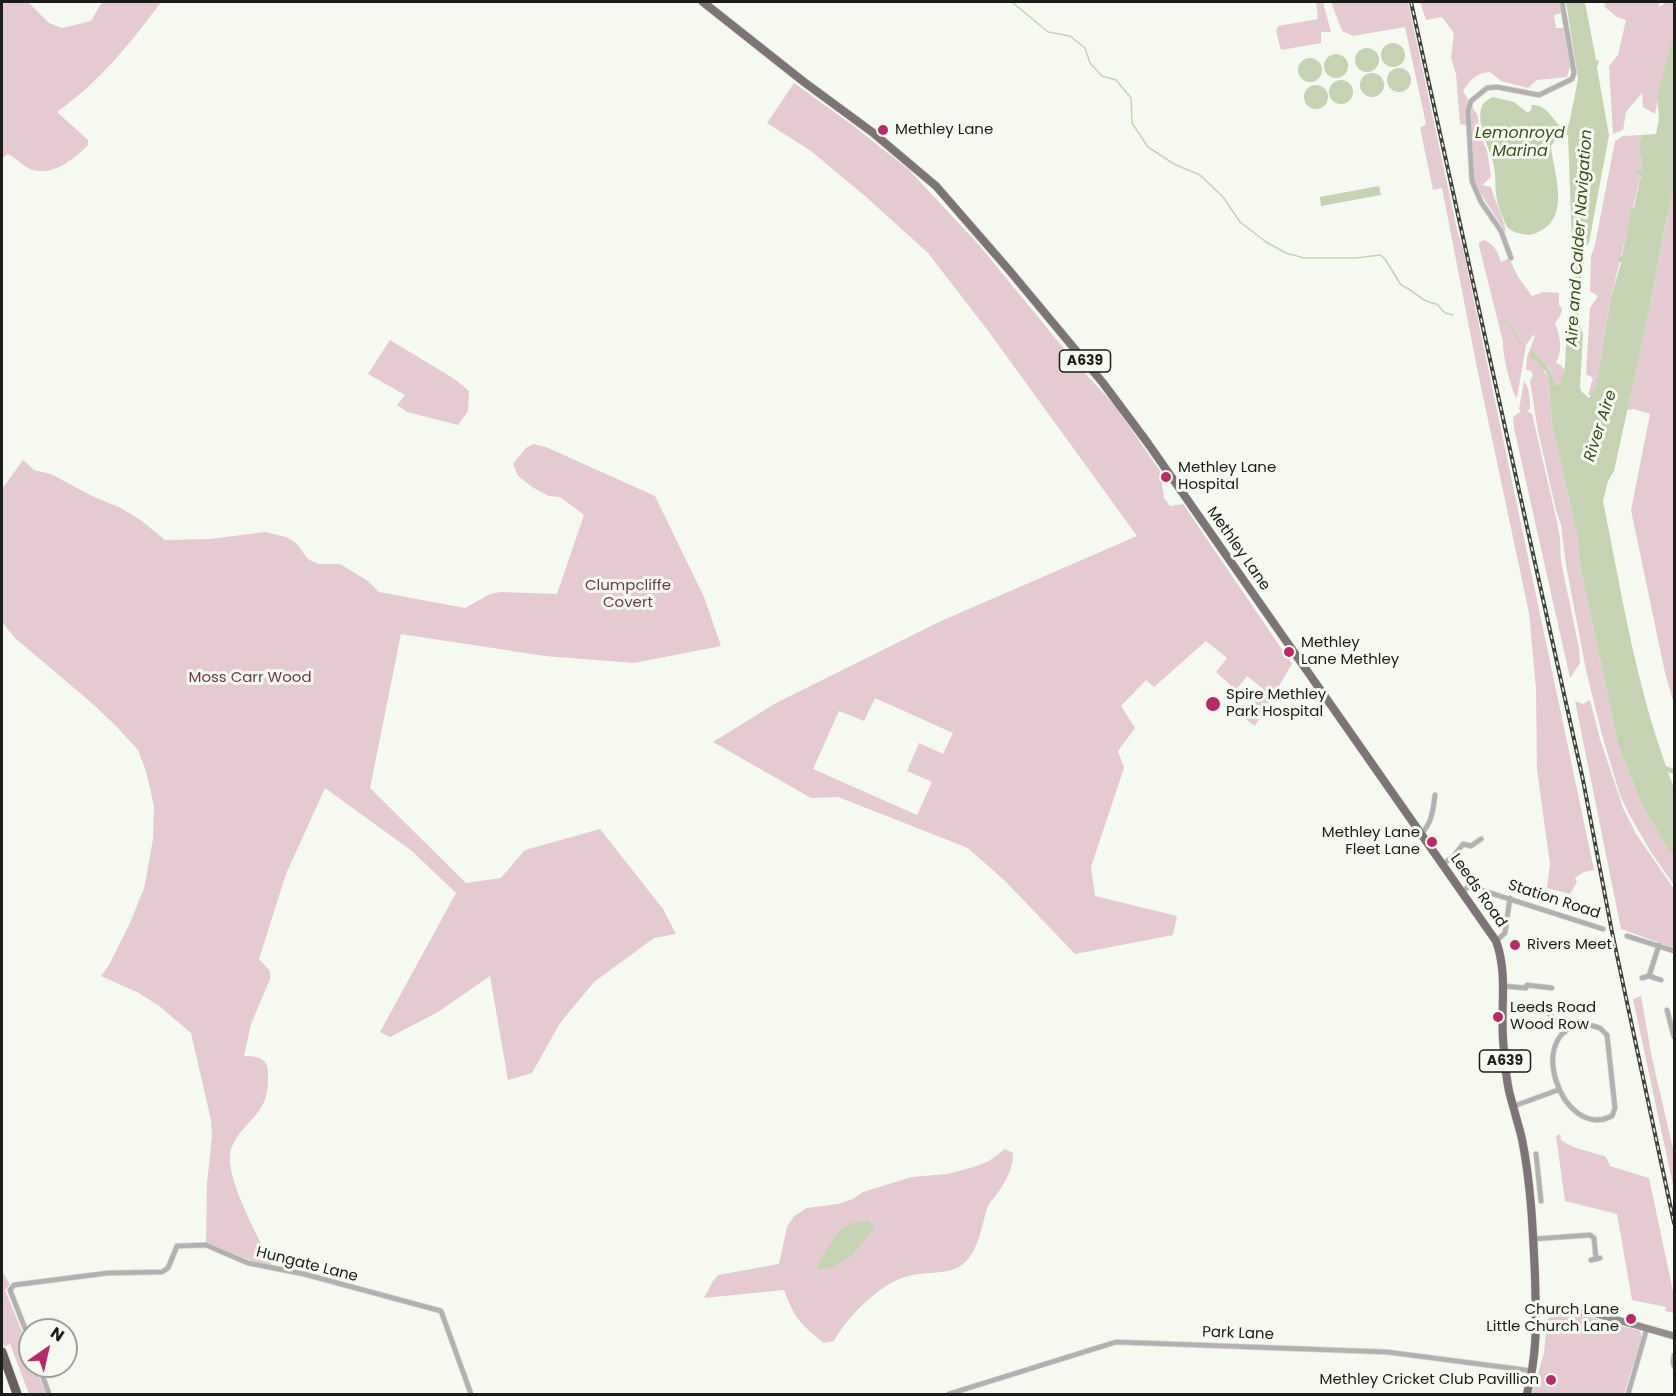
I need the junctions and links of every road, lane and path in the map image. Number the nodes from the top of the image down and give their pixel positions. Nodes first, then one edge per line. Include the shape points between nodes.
1 (703, 2) edge
2 (1562, 2) edge
3 (1511, 258) dead end
4 (1435, 795) dead end
5 (1421, 834) junction
6 (1481, 838) dead end
7 (1443, 864) junction
8 (1463, 891) junction
9 (1510, 898) junction
10 (1603, 929) dead end
11 (1627, 936) dead end
12 (1496, 940) junction
13 (1659, 945) junction
14 (1674, 951) edge
15 (1649, 976) junction
16 (1642, 978) dead end
17 (1661, 980) dead end
18 (1503, 986) junction
19 (1552, 988) dead end
20 (1546, 1010) dead end
21 (1666, 1010) dead end
22 (1565, 1032) junction
23 (1674, 1037) edge
24 (1558, 1090) junction
25 (1514, 1106) junction
26 (1536, 1154) dead end
27 (1539, 1180) junction
28 (1528, 1182) junction
29 (1541, 1201) dead end
30 (1534, 1239) junction
31 (1596, 1259) dead end
32 (1536, 1311) junction
33 (21, 1318) edge
34 (1647, 1328) junction
35 (1674, 1336) edge
36 (2, 1352) edge
37 (1674, 1355) edge
38 (1674, 1366) edge
39 (1533, 1371) junction
40 (43, 1378) edge
41 (17, 1395) edge
42 (49, 1395) edge
43 (471, 1395) edge
44 (949, 1395) edge
45 (1527, 1395) edge
46 (1628, 1395) edge

1 - 5 main road, Methley Lane / A639 via 904,157 962,214 1103,383
2 - 3 street via 1572,79 1539,95 1487,88 1471,101 1467,111 1472,181 1501,231
4 - 5 street via 1432,817
5 - 7 main road, Leeds Road / A639
6 - 7 street via 1471,846 1460,846
7 - 8 main road, Leeds Road / A639
8 - 9 street, Station Road via 1468,887
8 - 12 main road, Leeds Road / A639
9 - 10 street, Station Road
9 - 12 street via 1505,933
11 - 13 street
12 - 18 main road, Leeds Road / A639
13 - 14 street
13 - 15 street
15 - 16 street
15 - 17 street
18 - 19 street
18 - 25 main road, Leeds Road / A639 via 1503,1045
20 - 22 street
21 - 23 street
22 - 24 street via 1554,1046
22 - 24 street via 1575,1025 1587,1024 1607,1035 1615,1108 1612,1116 1603,1121 1581,1115
24 - 25 street
25 - 28 main road, Leeds Road / A639
26 - 27 street
27 - 28 street
27 - 29 street
28 - 30 main road, Leeds Road / A639
30 - 31 street via 1590,1235 1594,1238
30 - 32 main road, Leeds Road / A639
32 - 34 street via 1593,1313
32 - 39 main road, A639
33 - 43 street, Hungate Lane via 10,1290 14,1285 108,1273 162,1272 168,1268 177,1246 206,1245 248,1263 441,1311
34 - 35 street
34 - 46 street
36 - 41 highway
37 - 38 street
39 - 44 street, Park Lane via 1388,1352 1116,1342
39 - 45 main road, A639
40 - 42 street

